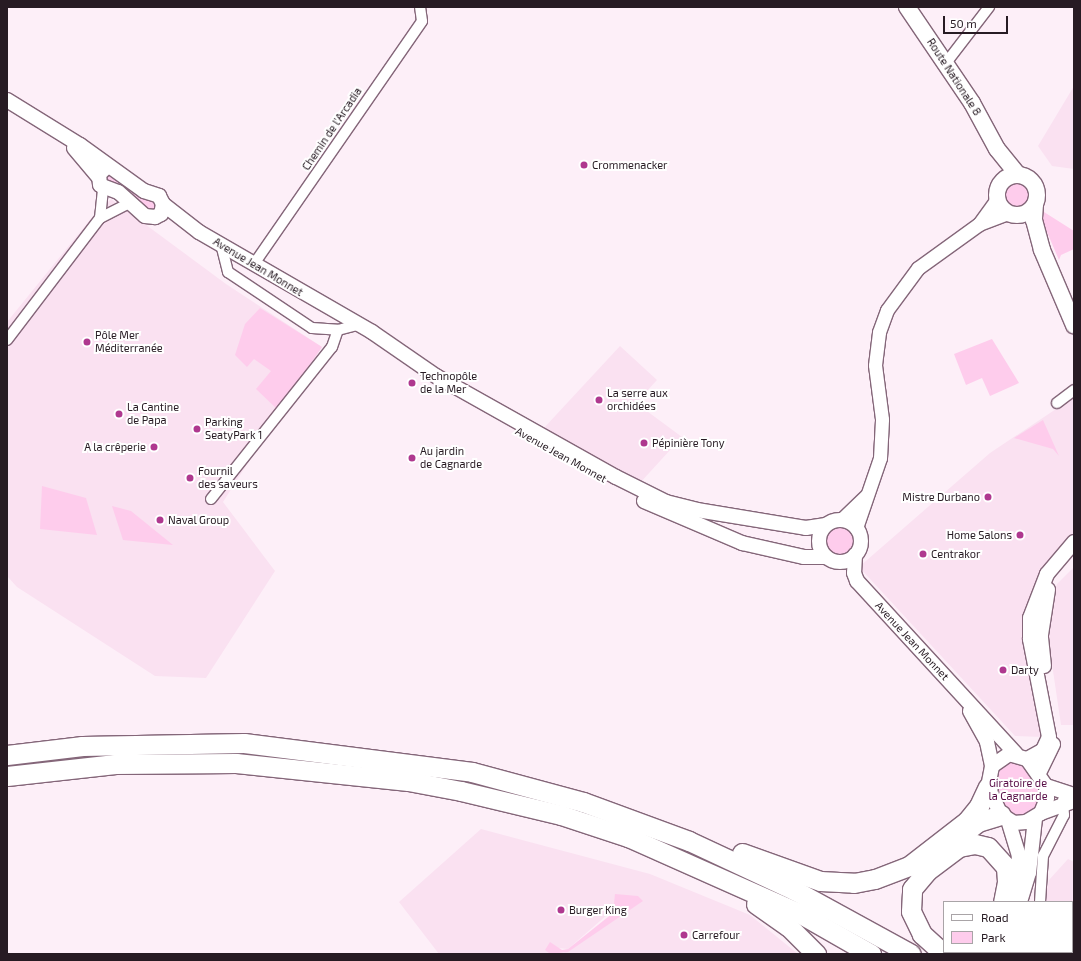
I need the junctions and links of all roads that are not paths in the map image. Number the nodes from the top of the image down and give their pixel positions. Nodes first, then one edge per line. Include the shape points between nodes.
1 (420, 7) edge
2 (907, 7) edge
3 (989, 7) edge
4 (946, 63) junction
5 (7, 100) edge
6 (60, 133) junction
7 (997, 149) junction
8 (108, 166) junction
9 (1018, 175) junction
10 (101, 182) junction
11 (998, 192) junction
12 (131, 202) junction
13 (163, 204) junction
14 (1035, 204) junction
15 (1011, 214) junction
16 (157, 216) junction
17 (100, 218) junction
18 (979, 224) junction
19 (199, 232) junction
20 (221, 244) junction
21 (1042, 250) junction
22 (254, 264) junction
23 (1073, 319) edge
24 (348, 327) junction
25 (312, 328) junction
26 (7, 340) edge
27 (332, 347) junction
28 (1074, 390) edge
29 (1057, 403) dead end
30 (869, 493) junction
31 (211, 499) dead end
32 (841, 520) junction
33 (826, 525) junction
34 (856, 528) junction
35 (1074, 542) edge
36 (1074, 554) edge
37 (856, 555) junction
38 (830, 559) junction
39 (866, 592) junction
40 (957, 690) junction
41 (7, 755) edge
42 (1022, 756) junction
43 (992, 766) junction
44 (1039, 772) junction
45 (7, 776) edge
46 (988, 787) junction
47 (1051, 788) junction
48 (582, 802) junction
49 (1057, 806) edge
50 (1005, 818) junction
51 (628, 837) junction
52 (912, 889) junction
53 (1005, 901) edge
54 (1005, 901) edge
55 (1020, 901) edge
56 (1040, 901) edge
57 (943, 953) edge
58 (816, 954) edge
59 (871, 954) edge
60 (911, 954) edge

1 - 22 street, Chemin de l'Arcadia via 422,21
2 - 4 main road, Route Nationale 8
3 - 4 street
4 - 7 main road, Route Nationale 8
5 - 6 main road
6 - 8 main road
6 - 10 main road
7 - 9 main road, Route Nationale 8
7 - 11 main road, Route Nationale 8
8 - 10 main road
8 - 13 main road, Avenue Jean Monnet via 144,191 159,196
9 - 11 main road via 1006,178
9 - 14 main road via 1034,185
10 - 12 main road, Avenue Jean Monnet
10 - 17 street
11 - 15 main road
11 - 18 street
12 - 16 main road, Avenue Jean Monnet via 145,216
12 - 17 street
13 - 16 main road
13 - 19 main road, Avenue Jean Monnet
14 - 15 main road via 1026,213
14 - 21 main road via 1034,220
15 - 18 street
15 - 21 main road
16 - 19 main road, Avenue Jean Monnet
17 - 26 street
18 - 30 street via 918,268 887,310 879,332 875,365 882,419 880,458
19 - 20 main road, Avenue Jean Monnet
20 - 22 main road, Avenue Jean Monnet
20 - 25 street via 228,272
21 - 23 main road
22 - 24 main road, Avenue Jean Monnet via 317,303
24 - 25 street
24 - 27 street
24 - 33 main road, Avenue Jean Monnet via 616,478 666,502 806,528
24 - 38 main road, Avenue Jean Monnet via 430,382 664,512 747,545 804,557
25 - 27 street
27 - 31 street
28 - 29 street
30 - 32 street
30 - 34 street
32 - 33 main road
32 - 34 main road
33 - 38 main road via 819,540
34 - 37 main road via 861,540
35 - 42 main road via 1047,574 1030,618 1030,639 1049,737 1043,750
36 - 44 main road via 1054,579 1044,606 1041,634 1054,732 1051,750
37 - 38 main road via 846,562
37 - 39 main road, Avenue Jean Monnet via 854,573
38 - 39 main road, Avenue Jean Monnet
39 - 40 main road, Avenue Jean Monnet
40 - 42 main road, Avenue Jean Monnet
40 - 43 main road, Avenue Jean Monnet via 987,742
41 - 48 highway via 82,746 244,743 472,772
42 - 43 main road via 1000,757
42 - 44 main road
43 - 46 main road
44 - 47 main road
45 - 51 highway via 115,764 259,766 408,781 561,816
46 - 48 highway via 979,806 967,821 909,866 891,875 854,883 807,877 667,823
46 - 50 main road
47 - 49 main road
47 - 49 main road via 1047,798
48 - 60 highway via 689,842 794,890
49 - 50 main road via 1019,823
49 - 55 main road via 1029,872
49 - 56 street via 1062,820 1043,856
50 - 52 highway via 978,822 937,854 920,871
50 - 53 main road via 1017,845 1019,866
51 - 58 highway via 674,865 762,907 788,926
51 - 59 highway via 799,913
52 - 54 highway via 951,851 975,844 988,847 1006,867 1008,882
52 - 57 highway via 910,900 914,922

